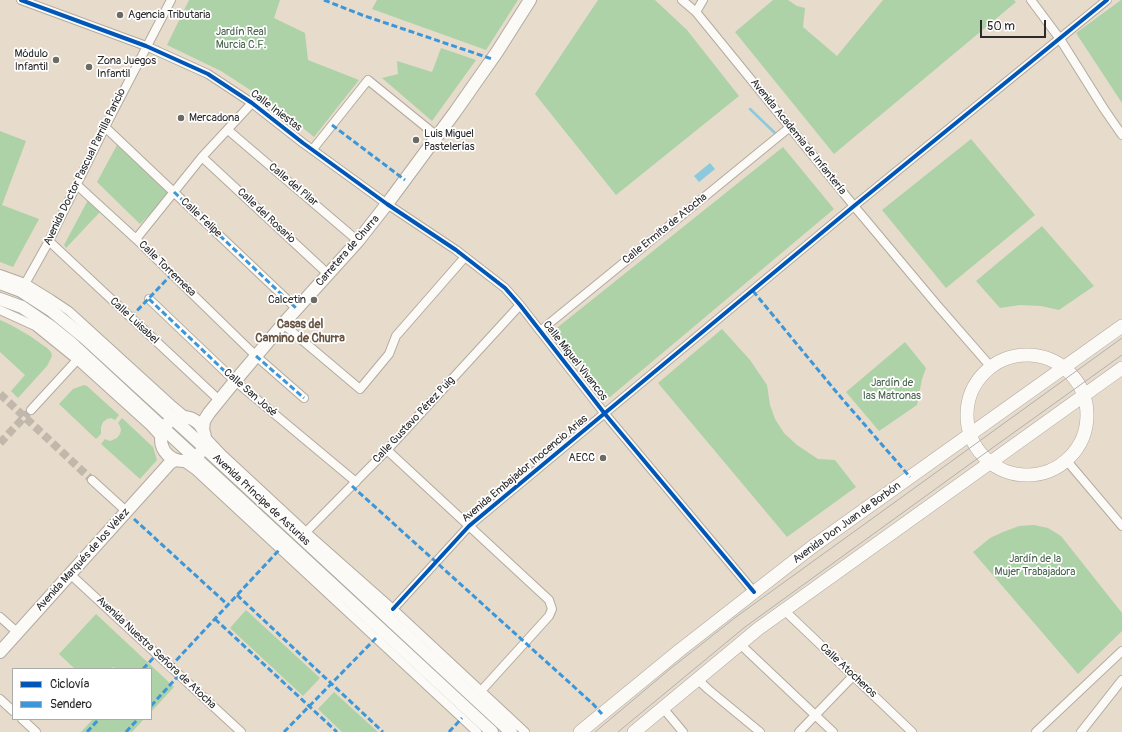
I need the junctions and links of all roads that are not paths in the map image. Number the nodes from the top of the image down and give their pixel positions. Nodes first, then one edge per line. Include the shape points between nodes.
1 (21, 0) edge
2 (171, 0) edge
3 (530, 0) edge
4 (682, 0) edge
5 (703, 0) edge
6 (1032, 0) edge
7 (1107, 0) edge
8 (696, 12) junction
9 (1060, 39) junction
10 (146, 46) junction
11 (252, 103) junction
12 (105, 127) junction
13 (790, 127) junction
14 (228, 130) junction
15 (1122, 135) edge
16 (437, 136) junction
17 (313, 149) junction
18 (202, 157) junction
19 (77, 185) junction
20 (174, 192) junction
21 (387, 204) junction
22 (854, 206) junction
23 (136, 239) junction
24 (50, 241) junction
25 (358, 241) junction
26 (465, 257) junction
27 (0, 274) edge
28 (329, 275) junction
29 (0, 283) edge
30 (23, 287) junction
31 (0, 299) edge
32 (149, 299) dead end
33 (520, 305) junction
34 (297, 309) junction
35 (0, 310) edge
36 (284, 324) junction
37 (1122, 326) edge
38 (540, 331) junction
39 (256, 356) junction
40 (77, 360) junction
41 (991, 367) junction
42 (1063, 368) junction
43 (1122, 368) edge
44 (235, 381) junction
45 (1084, 396) junction
46 (304, 398) dead end
47 (219, 400) junction
48 (31, 410) tunnel mouth
49 (209, 413) junction
50 (605, 414) junction
51 (174, 419) junction
52 (191, 419) junction
53 (203, 431) junction
54 (163, 433) junction
55 (970, 434) junction
56 (204, 447) junction
57 (387, 450) junction
58 (195, 458) junction
59 (172, 460) junction
60 (1067, 461) junction
61 (991, 463) junction
62 (92, 480) tunnel mouth
63 (356, 482) junction
64 (126, 511) junction
65 (469, 526) junction
66 (1122, 526) edge
67 (306, 532) junction
68 (70, 574) junction
69 (754, 592) junction
70 (393, 609) junction
71 (784, 610) junction
72 (0, 616) edge
73 (18, 633) junction
74 (740, 644) junction
75 (1122, 651) edge
76 (0, 652) edge
77 (853, 676) junction
78 (697, 679) junction
79 (1122, 680) edge
80 (481, 691) junction
81 (0, 699) edge
82 (662, 708) junction
83 (12, 710) edge
84 (815, 715) junction
85 (23, 720) edge
86 (36, 732) edge
87 (241, 732) edge
88 (477, 732) edge
89 (492, 732) edge
90 (511, 732) edge
91 (525, 732) edge
92 (580, 732) edge
93 (634, 732) edge
94 (683, 732) edge
95 (760, 732) edge
96 (799, 732) edge
97 (833, 732) edge
98 (912, 732) edge
99 (1036, 732) edge
100 (1081, 732) edge

1 - 10 street, Calle Iniestas
2 - 10 street, Avenida Doctor Pascual Parrilla Paricio
3 - 16 main road, Carretera de Churra via 497,52
4 - 8 street, Avenida Academia de Infantería
5 - 8 street
6 - 9 street
7 - 9 street, Avenida Embajador Inocencio Arias
8 - 13 street, Avenida Academia de Infantería
9 - 15 street
9 - 22 street, Avenida Embajador Inocencio Arias
10 - 11 street, Calle Iniestas via 208,74
10 - 12 street, Avenida Doctor Pascual Parrilla Paricio
11 - 14 street
11 - 17 street, Calle Iniestas
12 - 19 street, Avenida Doctor Pascual Parrilla Paricio
12 - 20 street, Calle Felipe
13 - 22 street, Avenida Academia de Infantería
13 - 38 street, Calle Ermita de Atocha
14 - 18 street
14 - 25 street, Calle del Pilar
16 - 17 street via 368,80
16 - 21 main road, Carretera de Churra
17 - 21 street, Calle Iniestas
18 - 20 street
18 - 28 street, Calle del Rosario
19 - 23 street, Calle Torremesa
19 - 24 street, Avenida Doctor Pascual Parrilla Paricio
20 - 23 street
20 - 34 street, Calle Felipe
21 - 25 main road, Carretera de Churra
21 - 26 street, Calle Miguel Vivancos
22 - 41 street, Avenida Academia de Infantería
22 - 50 street, Avenida Embajador Inocencio Arias
23 - 39 street, Calle Torremesa
24 - 30 street, Avenida Doctor Pascual Parrilla Paricio
24 - 47 street, Calle Luisabel
25 - 28 main road, Carretera de Churra
26 - 33 street, Calle Miguel Vivancos via 505,288
26 - 36 street via 396,336 388,354 360,389
27 - 30 street
28 - 34 main road, Carretera de Churra
29 - 30 main road, Avenida Príncipe de Asturias
30 - 51 main road, Avenida Príncipe de Asturias via 85,338
30 - 52 street via 69,311 170,404
31 - 54 main road, Avenida Príncipe de Asturias via 22,307 70,342
32 - 44 street, Calle San José
33 - 38 street, Calle Miguel Vivancos
33 - 57 street, Calle Gustavo Pérez Puig
34 - 36 main road, Carretera de Churra
35 - 40 street via 36,326
36 - 39 main road, Carretera de Churra
37 - 42 main road, Avenida Don Juan de Borbón
38 - 50 street, Calle Miguel Vivancos
39 - 44 main road, Carretera de Churra
39 - 46 street, Calle Torremesa
40 - 48 street
40 - 54 street via 150,426
41 - 42 main road via 1008,358 1027,355 1046,359
41 - 55 main road via 976,384 968,405
42 - 45 main road via 1075,380
42 - 55 main road, Avenida Don Juan de Borbón
43 - 45 main road
44 - 47 main road, Carretera de Churra
44 - 63 street, Calle San José
45 - 60 main road via 1087,413 1085,431 1078,447
45 - 61 main road
47 - 49 main road, Carretera de Churra
49 - 52 main road, Carretera de Churra
49 - 53 main road, Carretera de Churra via 204,421
50 - 65 street, Avenida Embajador Inocencio Arias
50 - 69 street, Calle Miguel Vivancos
51 - 52 main road
51 - 54 main road via 168,423
51 - 56 main road, Avenida Príncipe de Asturias
52 - 53 main road via 199,424
53 - 56 main road, Carretera de Churra
53 - 67 street via 213,445
54 - 58 main road, Avenida Príncipe de Asturias
54 - 59 main road via 162,445
55 - 61 main road via 978,450
55 - 69 main road, Avenida Don Juan de Borbón via 812,547
56 - 58 main road
56 - 90 main road, Avenida Príncipe de Asturias
57 - 63 street, Calle Gustavo Pérez Puig
57 - 65 street
58 - 59 main road
58 - 89 main road, Avenida Príncipe de Asturias
59 - 64 main road, Avenida Marqués de los Vélez
59 - 88 street via 196,471
60 - 61 main road via 1049,471 1029,476 1009,473
60 - 66 street
61 - 71 main road
62 - 64 street
63 - 67 street, Calle Gustavo Pérez Puig
64 - 68 main road, Avenida Marqués de los Vélez
65 - 70 street, Avenida Embajador Inocencio Arias
65 - 80 street via 549,600 552,609 549,616
67 - 70 street
68 - 73 main road, Avenida Marqués de los Vélez
68 - 87 street, Avenida Nuestra Señora de Atocha
69 - 92 main road, Avenida Don Juan de Borbón
70 - 80 street
71 - 74 main road
71 - 77 street, Calle Atocheros
72 - 73 street
73 - 76 main road, Avenida Marqués de los Vélez
74 - 78 main road
74 - 84 street
75 - 99 street
77 - 84 street
77 - 98 street, Calle Atocheros
78 - 82 main road
78 - 95 street
79 - 100 street
80 - 91 street
81 - 83 street
82 - 93 main road
82 - 94 street
84 - 96 street
84 - 97 street
85 - 86 street

